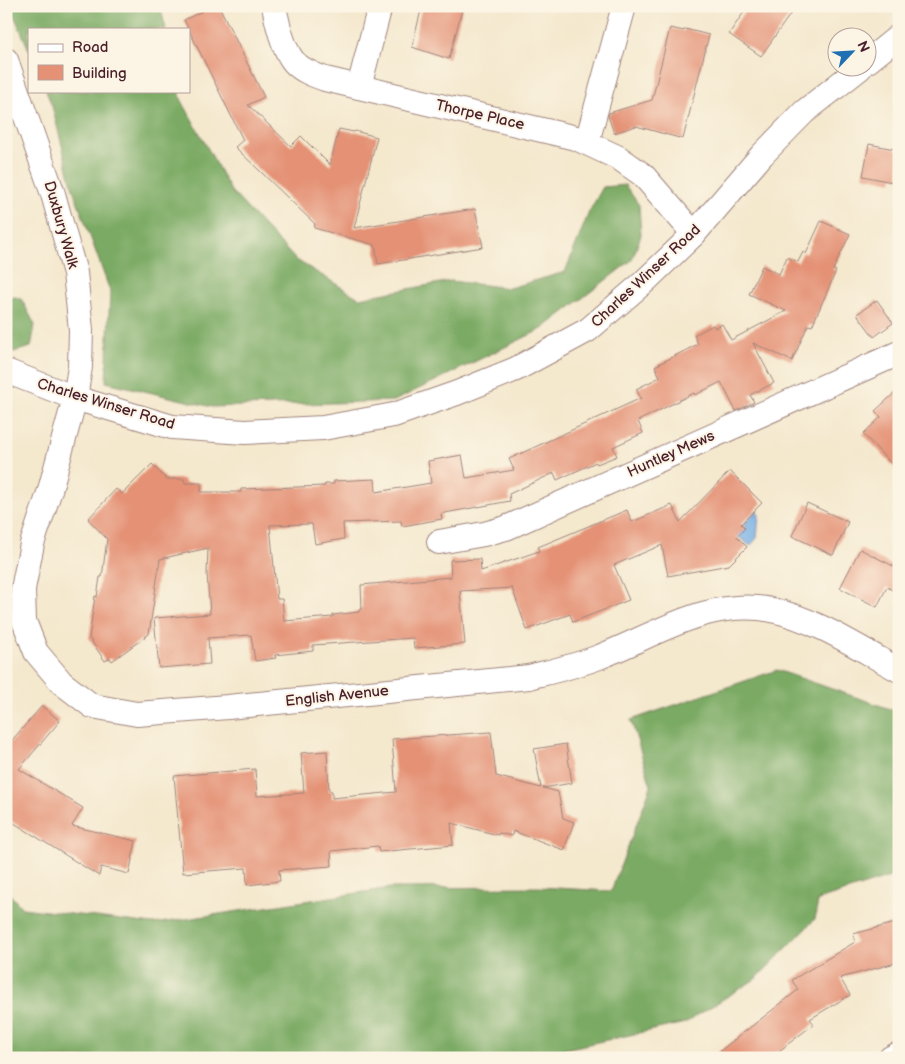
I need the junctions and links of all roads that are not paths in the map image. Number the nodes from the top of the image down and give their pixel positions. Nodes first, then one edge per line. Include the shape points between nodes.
1 (274, 6) edge
2 (380, 6) edge
3 (624, 6) edge
4 (899, 36) edge
5 (878, 53) edge
6 (6, 60) edge
7 (847, 78) edge
8 (359, 87) junction
9 (586, 142) junction
10 (694, 234) junction
11 (899, 353) edge
12 (6, 371) edge
13 (75, 398) junction
14 (439, 542) dead end
15 (899, 670) edge
16 (899, 1054) edge
17 (890, 1058) edge

1 - 8 street, Thorpe Place via 284,44 294,62 309,73
2 - 8 street
3 - 9 street
4 - 5 street
6 - 13 street, Duxbury Walk via 53,194 75,273 81,340
7 - 10 street, Charles Winser Road via 804,112
8 - 9 street, Thorpe Place
9 - 10 street, Thorpe Place via 619,158 643,175
10 - 13 street, Charles Winser Road via 588,330 516,369 457,394 394,415 323,428 245,432 172,426
11 - 14 street, Huntley Mews via 506,528
12 - 13 street, Charles Winser Road
13 - 15 street, English Avenue via 22,589 24,621 36,652 62,683 92,706 138,714 529,677 599,657 683,620 718,610 746,608 795,616 822,627
16 - 17 street

